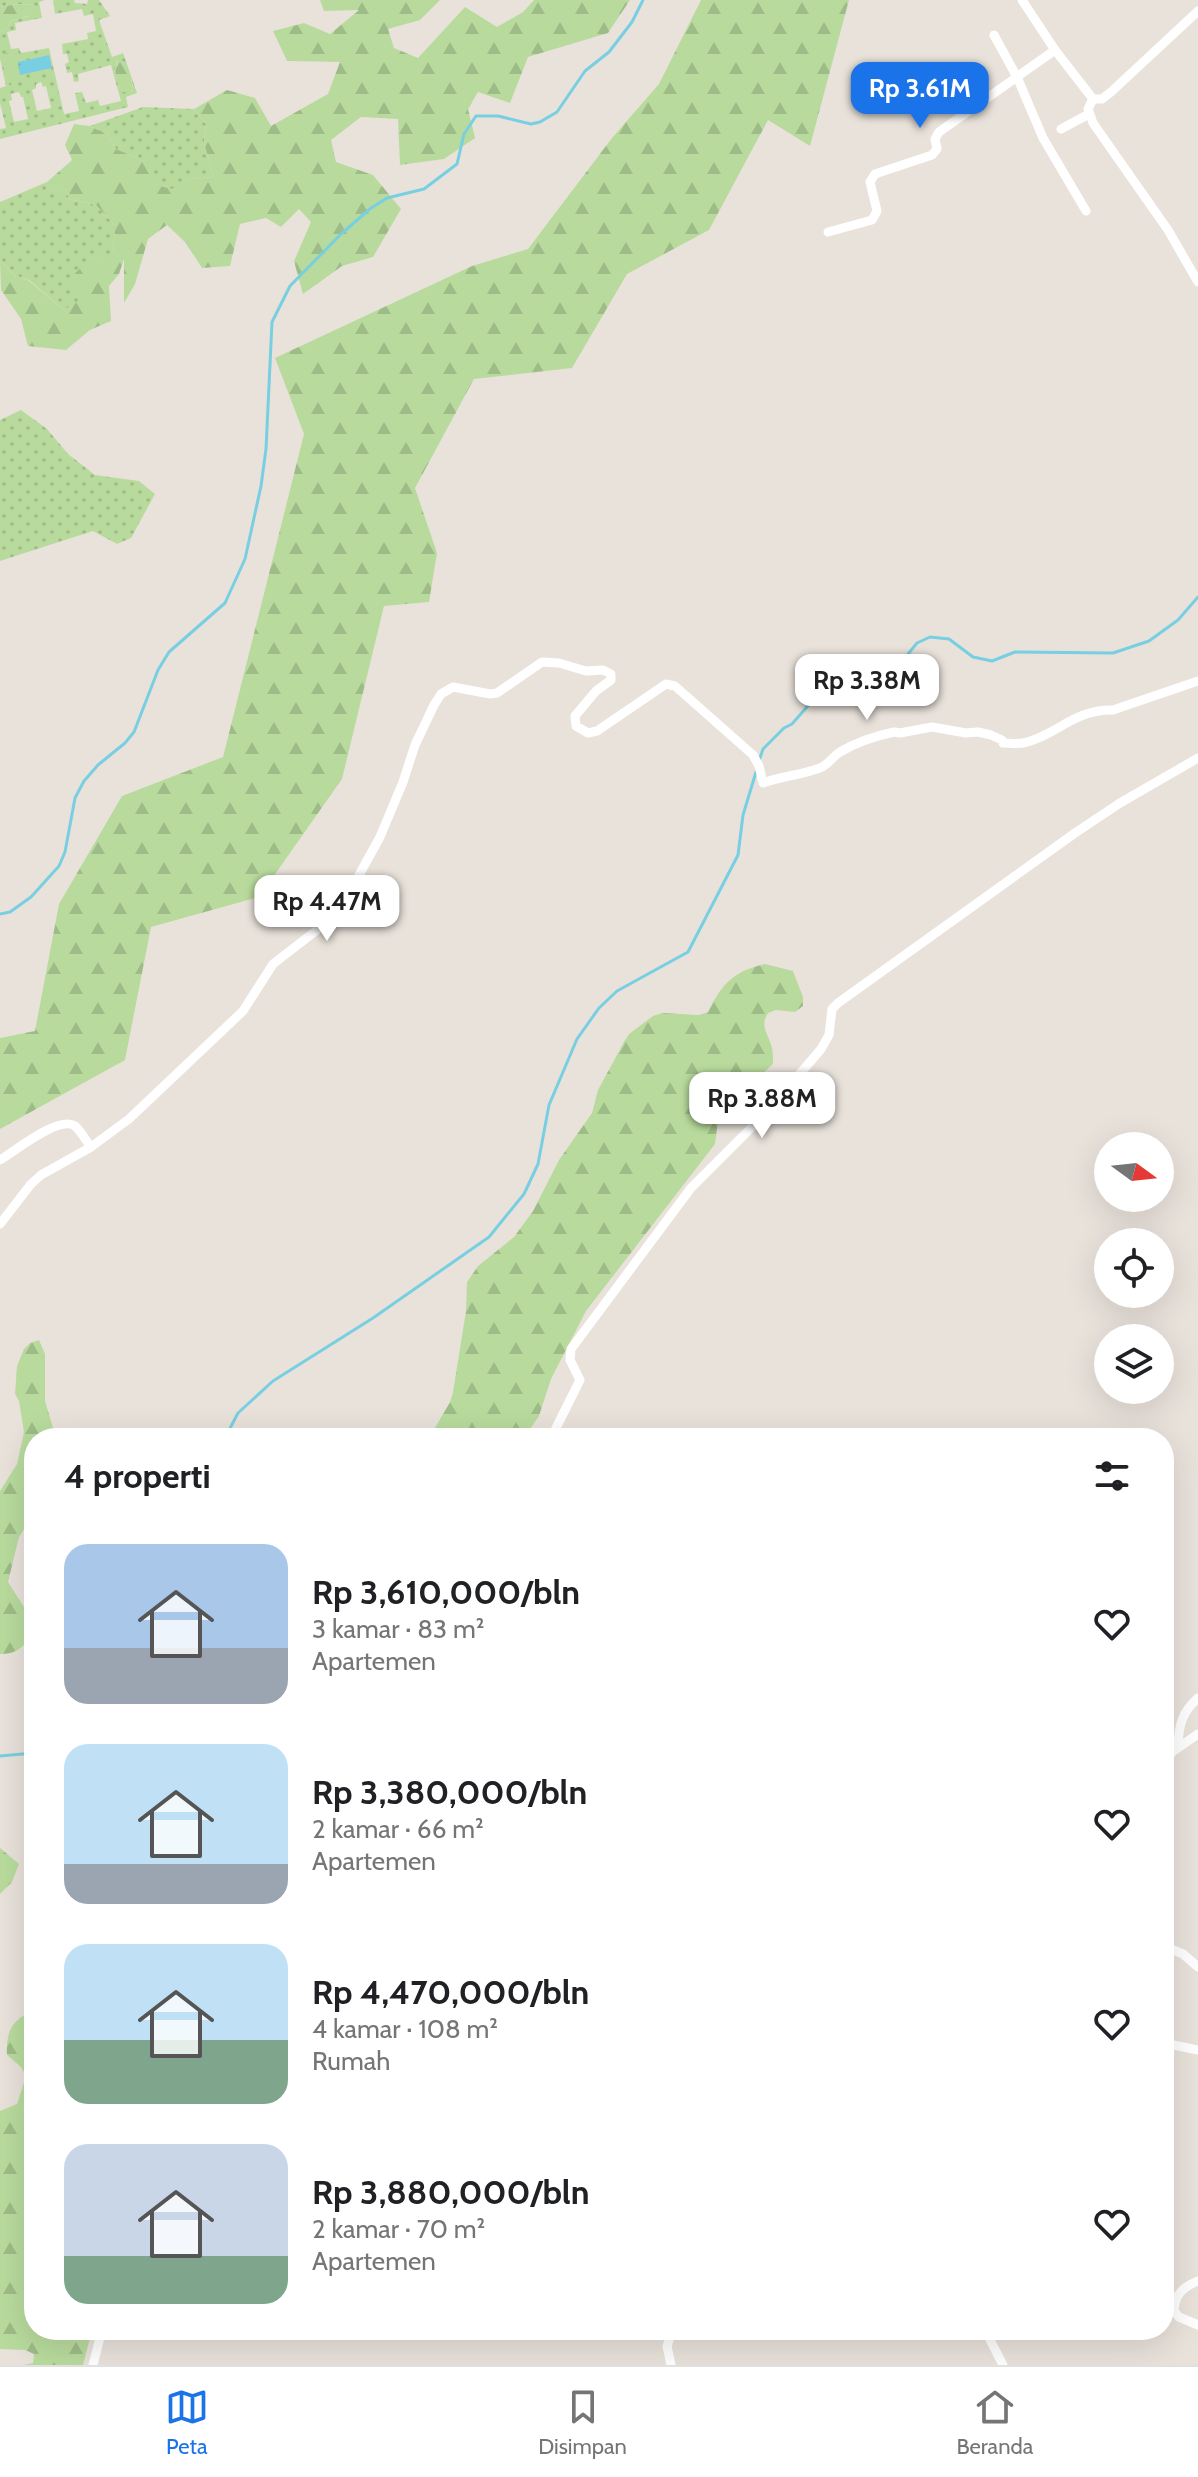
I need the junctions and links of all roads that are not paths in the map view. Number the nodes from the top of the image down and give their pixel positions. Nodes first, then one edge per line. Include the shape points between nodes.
1 (1022, 0) edge
2 (1198, 11) edge
3 (994, 35) dead end
4 (1055, 50) junction
5 (1017, 77) junction
6 (1093, 99) junction
7 (1089, 114) junction
8 (1061, 129) dead end
9 (1086, 211) dead end
10 (828, 232) dead end
11 (1198, 282) edge
12 (1198, 681) edge
13 (1198, 758) edge
14 (91, 1147) junction
15 (0, 1160) edge
16 (0, 1224) edge
17 (556, 1428) edge
18 (1198, 1698) edge
19 (1198, 1734) edge
20 (1178, 1745) junction
21 (1174, 1750) edge
22 (1174, 1950) edge
23 (1198, 1967) edge
24 (1174, 2045) edge
25 (1198, 2050) edge
26 (1198, 2281) edge
27 (1198, 2325) edge
28 (99, 2340) edge
29 (669, 2340) edge
30 (990, 2340) edge
31 (93, 2365) edge
32 (671, 2365) edge
33 (1003, 2365) edge

1 - 4 street
2 - 6 street via 1111,92
3 - 5 street
4 - 5 street
4 - 6 street
5 - 9 street via 1043,138
5 - 10 street via 939,132 932,155 875,174 870,182 877,211 872,220
6 - 7 street
7 - 8 street
7 - 11 street
12 - 14 street via 1071,719 1024,742 1003,743 978,732 932,727 894,732 858,743 818,769 763,783 753,755 675,686 666,684 588,733 576,726 575,716 611,680 603,670 542,662 497,693 453,687 441,694 425,723 380,837 343,904 273,964 243,1011 129,1119
13 - 17 street via 1075,833 832,1009 829,1035 821,1049 691,1188 571,1349 570,1360 580,1380
14 - 15 street via 65,1123
14 - 16 street via 41,1175
18 - 20 street via 1179,1725
19 - 20 street
20 - 21 street
22 - 23 street
24 - 25 street
26 - 27 street via 1178,2295 1174,2311
28 - 31 street
29 - 32 street
30 - 33 street

